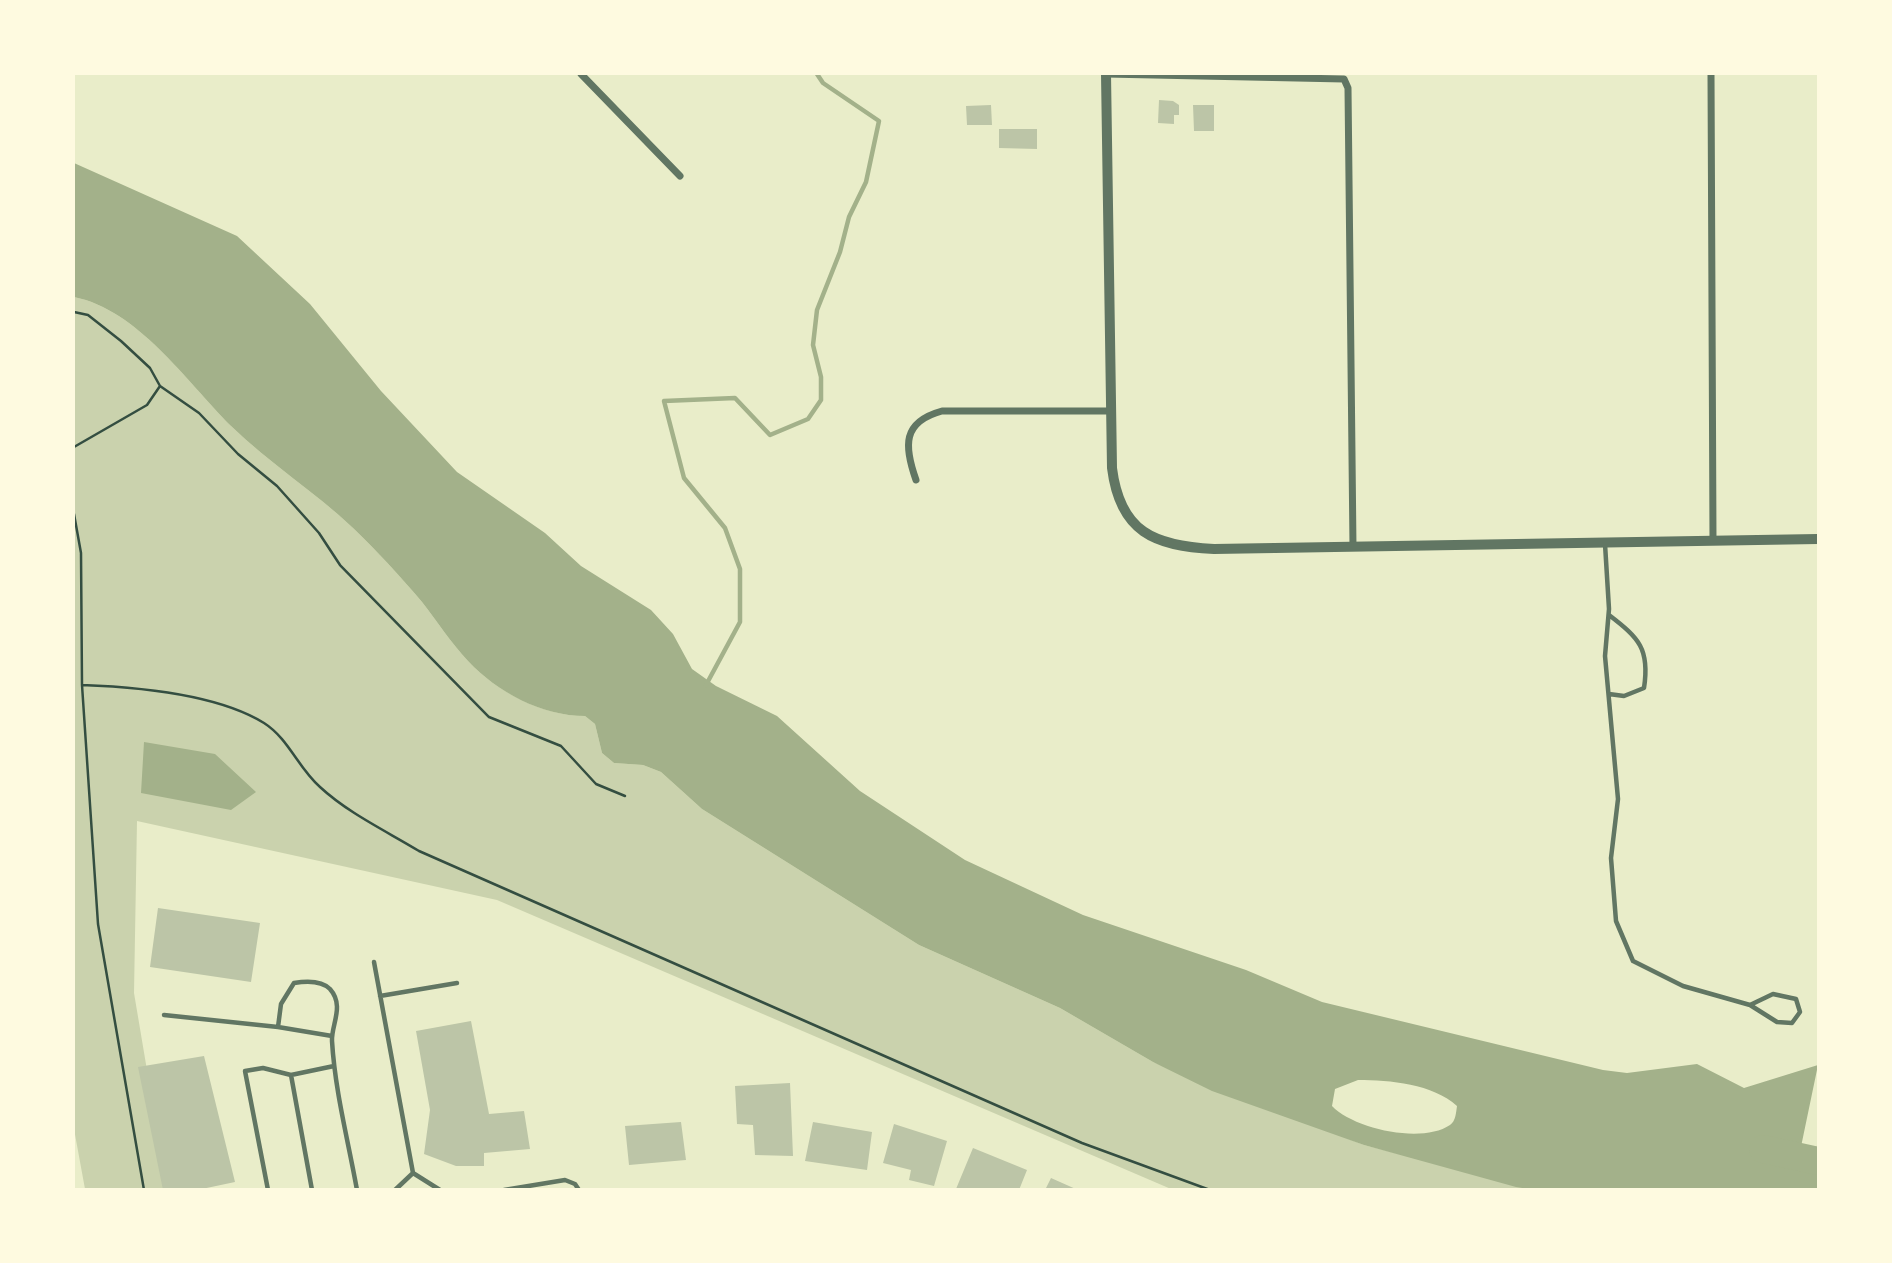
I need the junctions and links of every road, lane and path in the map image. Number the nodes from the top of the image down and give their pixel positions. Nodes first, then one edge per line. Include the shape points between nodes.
1 (582, 74) edge
2 (1106, 74) edge
3 (1711, 74) edge
4 (680, 176) dead end
5 (74, 312) edge
6 (160, 386) junction
7 (1110, 411) junction
8 (74, 447) edge
9 (916, 480) dead end
10 (74, 514) edge
11 (1818, 539) edge
12 (1713, 541) junction
13 (1605, 543) junction
14 (1353, 547) junction
15 (1609, 614) junction
16 (82, 685) junction
17 (1609, 694) junction
18 (625, 796) dead end
19 (373, 962) dead end
20 (457, 983) dead end
21 (380, 996) junction
22 (1750, 1005) junction
23 (164, 1015) dead end
24 (278, 1027) junction
25 (332, 1036) junction
26 (334, 1066) junction
27 (291, 1075) junction
28 (413, 1173) junction
29 (144, 1189) edge
30 (268, 1189) edge
31 (312, 1189) edge
32 (357, 1189) edge
33 (395, 1189) edge
34 (440, 1189) edge
35 (504, 1189) edge
36 (579, 1189) edge
37 (1210, 1189) edge

1 - 4 street
2 - 7 street
2 - 14 street via 1344,79 1348,88
3 - 12 street
5 - 6 path via 88,315 121,341 150,368
6 - 8 path via 147,404
6 - 18 path via 199,413 277,486 319,533 340,565 489,717 561,746 596,784
7 - 9 street via 931,414 919,420 909,437 908,458
7 - 14 street via 1118,502 1147,536 1191,548
10 - 16 path via 81,553
11 - 12 street
12 - 13 street
13 - 14 street
13 - 15 lane
15 - 17 lane via 1605,656
15 - 17 lane via 1634,634 1648,662 1644,688 1624,696
16 - 29 path via 98,924
16 - 37 path via 167,693 249,715 279,734 305,772 332,797 419,851 1082,1143
17 - 22 lane via 1618,799 1611,858 1616,921 1633,961 1683,986
19 - 21 lane
20 - 21 lane
21 - 28 lane
22 - 22 lane via 1777,1021 1792,1023 1800,1012 1796,999 1773,994
23 - 24 lane
24 - 25 lane
24 - 25 lane via 286,991 294,984 319,983 330,989 335,1000 338,1022
25 - 26 lane
26 - 27 lane
26 - 32 lane
27 - 30 lane via 262,1068 245,1071
27 - 31 lane
28 - 33 lane
28 - 34 lane
35 - 36 lane via 565,1180

